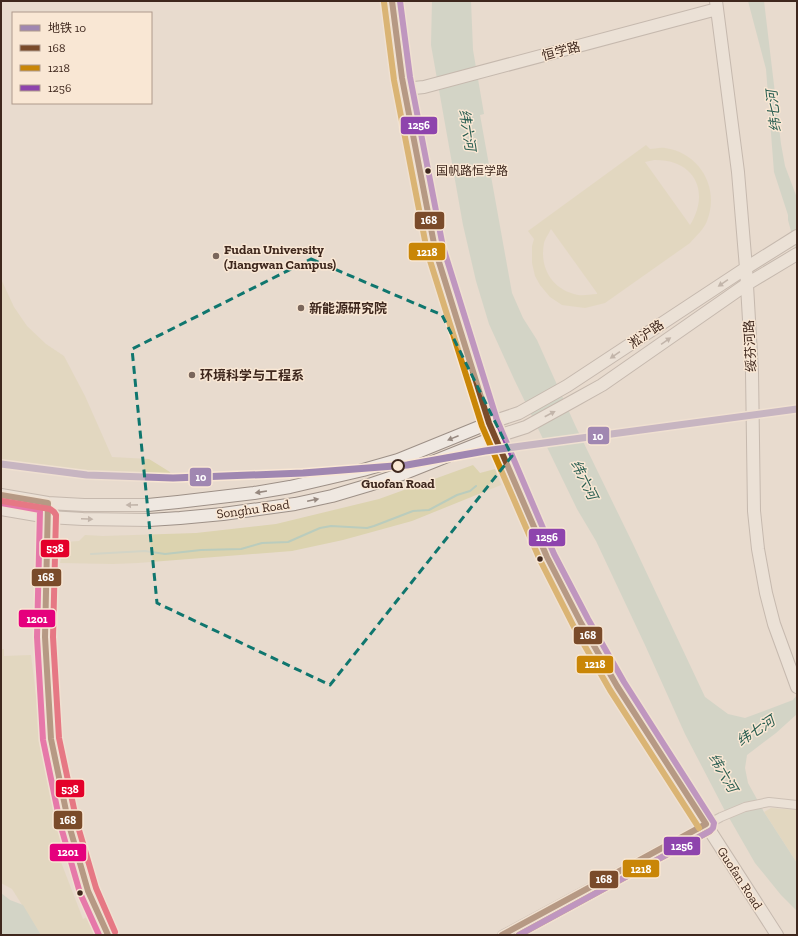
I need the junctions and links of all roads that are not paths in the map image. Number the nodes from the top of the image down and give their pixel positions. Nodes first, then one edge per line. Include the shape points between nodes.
1 (392, 1) edge
2 (717, 5) edge
3 (404, 89) junction
4 (797, 236) edge
5 (792, 258) edge
6 (746, 268) junction
7 (747, 284) junction
8 (489, 423) junction
9 (526, 427) joint
10 (495, 437) junction
11 (1, 495) edge
12 (48, 503) junction
13 (1, 510) edge
14 (48, 517) junction
15 (797, 686) edge
16 (797, 805) edge
17 (706, 824) junction
18 (108, 935) edge
19 (502, 935) edge
20 (777, 935) edge

1 - 3 street, Guofan Road
2 - 3 street, 恒学路 via 433,85
2 - 6 street, 绥芬河路 via 738,172
3 - 8 street, Guofan Road via 435,249
4 - 6 street, 淞沪路
5 - 7 street, 淞沪路
6 - 7 street, 绥芬河路
6 -> 8 street, 淞沪路 via 567,386 519,413
9 -> 7 street, 淞沪路 via 602,385
7 - 15 street, 绥芬河路 via 752,372 754,511 758,549 774,624
8 - 10 street, Guofan Road
8 -> 12 street, Songhu Road via 398,460 290,487 219,498 148,504
9 - 10 street, Songhu Road
14 -> 10 street, Songhu Road via 149,520 223,514 295,504 369,486
10 - 17 street, Guofan Road via 547,557 581,624 617,686
11 - 12 street, Songhu Road
12 - 14 street
13 - 14 street, Songhu Road
14 - 18 street via 45,637 51,739 69,825 88,892
16 - 17 street via 769,802 745,807
17 - 19 street
17 - 20 street, Guofan Road

